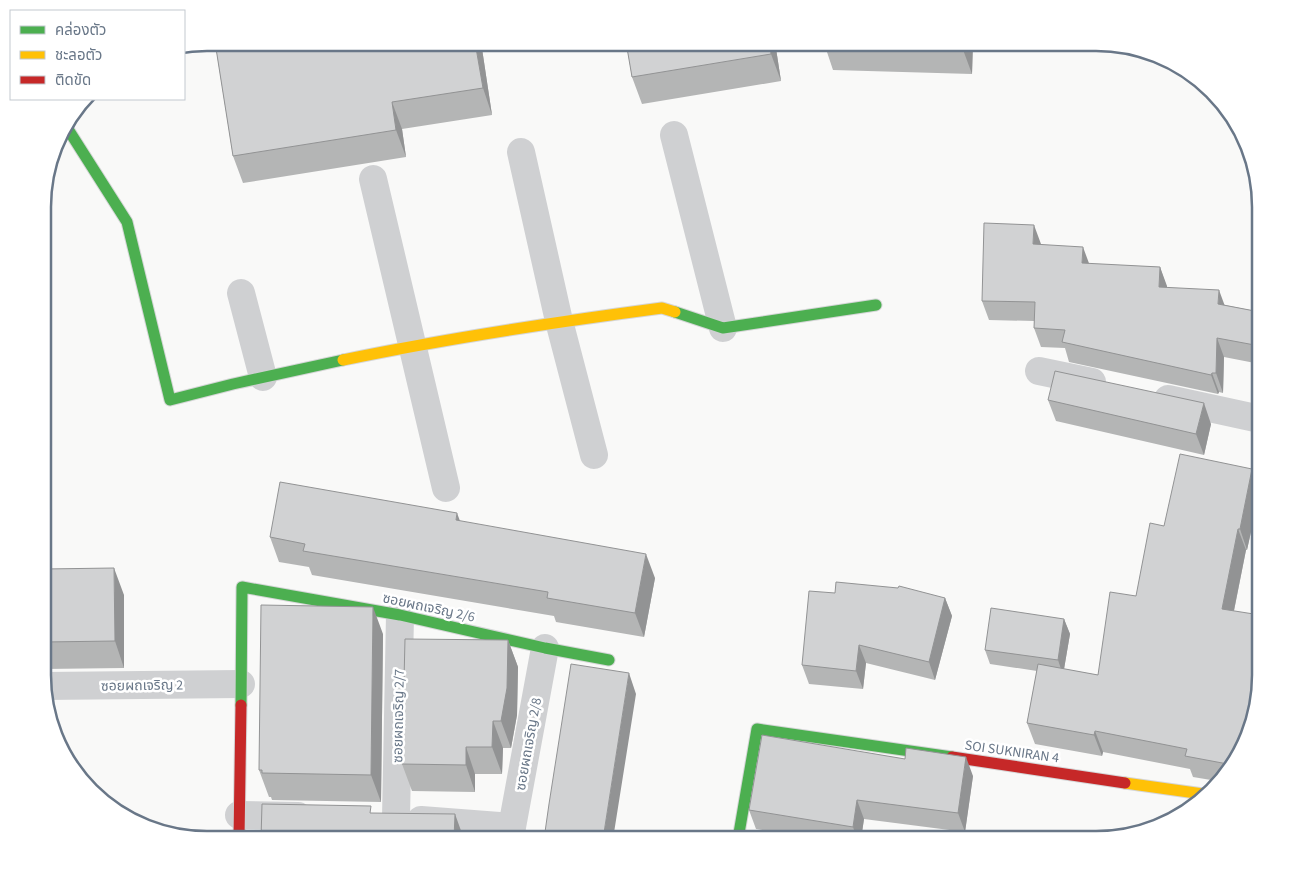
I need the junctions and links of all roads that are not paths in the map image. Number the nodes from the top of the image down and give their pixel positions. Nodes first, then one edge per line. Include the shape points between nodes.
1 (70, 133) edge
2 (674, 135) dead end
3 (521, 152) dead end
4 (372, 179) dead end
5 (241, 293) dead end
6 (876, 305) dead end
7 (558, 322) junction
8 (723, 328) junction
9 (411, 346) junction
10 (1039, 371) dead end
11 (263, 378) junction
12 (1116, 388) edge
13 (1145, 394) edge
14 (1251, 417) edge
15 (594, 455) dead end
16 (446, 488) dead end
17 (400, 615) junction
18 (545, 648) junction
19 (609, 660) dead end
20 (241, 684) junction
21 (52, 686) edge
22 (1197, 793) edge
23 (318, 817) edge
24 (239, 827) edge
25 (739, 830) edge
26 (493, 831) edge
27 (512, 831) edge

1 - 11 street via 127,222 170,400
2 - 8 street
3 - 7 street
4 - 9 street
5 - 11 street
6 - 8 street
7 - 8 street via 662,308
7 - 9 street
7 - 15 street
9 - 11 street
9 - 16 street
10 - 12 street
13 - 14 street
17 - 18 street, ซอยผถเจริญ 2/6
17 - 20 street, ซอยผถเจริญ 2/6 via 242,588
17 - 26 street, ซอยผถเจริญ 2/7 via 386,818
18 - 19 street, ซอยผถเจริญ 2/6
18 - 27 street, ซอยผถเจริญ 2/8
20 - 21 street, ซอยผถเจริญ 2
20 - 24 street
22 - 25 street, SOI SUKNIRAN 4 via 757,729
23 - 24 street

